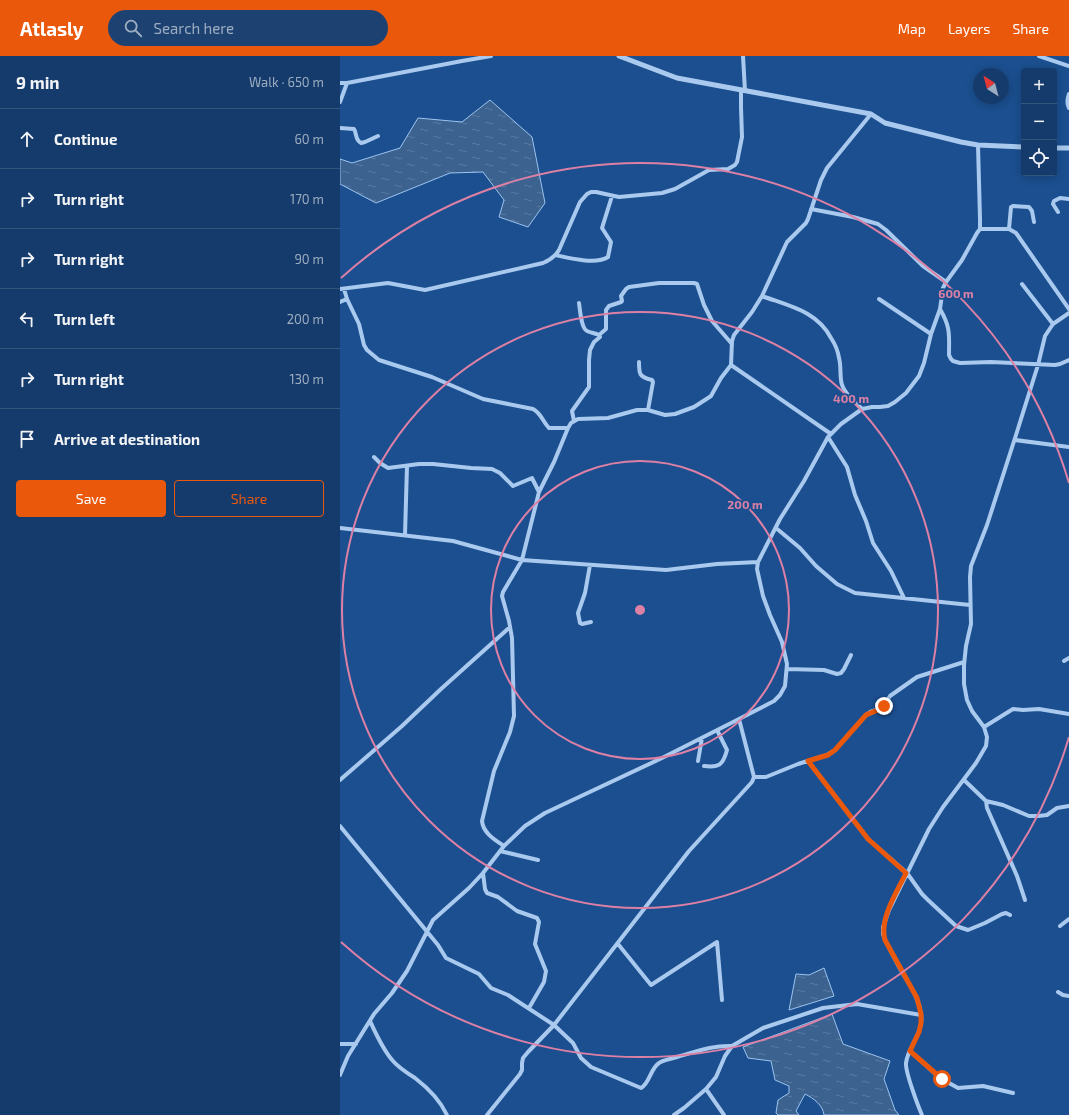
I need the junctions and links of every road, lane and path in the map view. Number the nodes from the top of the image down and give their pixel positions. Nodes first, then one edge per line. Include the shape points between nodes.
1 (491, 56) edge
2 (619, 56) edge
3 (743, 56) edge
4 (1039, 56) edge
5 (1069, 66) edge
6 (340, 83) edge
7 (347, 84) junction
8 (743, 91) junction
9 (1069, 94) edge
10 (340, 102) edge
11 (1069, 108) edge
12 (871, 114) junction
13 (340, 128) edge
14 (378, 136) dead end
15 (978, 145) junction
16 (1021, 147) edge
17 (1057, 148) edge
18 (1069, 148) edge
19 (612, 196) junction
20 (1069, 199) edge
21 (811, 209) junction
22 (1058, 212) dead end
23 (1034, 222) dead end
24 (980, 229) junction
25 (1009, 229) junction
26 (555, 255) junction
27 (946, 282) junction
28 (1022, 284) dead end
29 (342, 289) edge
30 (762, 296) junction
31 (346, 298) junction
32 (880, 299) dead end
33 (340, 302) edge
34 (579, 303) dead end
35 (1069, 309) edge
36 (940, 310) junction
37 (1069, 313) edge
38 (1053, 324) junction
39 (931, 334) junction
40 (599, 335) junction
41 (732, 344) junction
42 (1069, 360) edge
43 (639, 362) dead end
44 (732, 365) junction
45 (1038, 365) junction
46 (862, 409) junction
47 (648, 410) junction
48 (574, 420) junction
49 (568, 428) junction
50 (829, 435) junction
51 (1015, 440) junction
52 (1069, 447) edge
53 (374, 457) dead end
54 (407, 466) junction
55 (539, 492) junction
56 (340, 528) edge
57 (776, 528) junction
58 (405, 535) junction
59 (522, 560) junction
60 (758, 562) junction
61 (590, 565) junction
62 (904, 598) junction
63 (970, 605) junction
64 (591, 622) dead end
65 (510, 627) junction
66 (851, 655) dead end
67 (1069, 658) edge
68 (1064, 661) dead end
69 (964, 662) junction
70 (787, 669) junction
71 (1069, 714) edge
72 (739, 719) junction
73 (984, 726) junction
74 (717, 730) junction
75 (702, 738) junction
76 (698, 761) dead end
77 (808, 761) junction
78 (704, 766) dead end
79 (754, 777) junction
80 (340, 780) edge
81 (964, 780) junction
82 (986, 801) junction
83 (1069, 806) edge
84 (340, 826) edge
85 (504, 846) junction
86 (500, 851) junction
87 (538, 860) dead end
88 (483, 873) junction
89 (906, 873) junction
90 (1024, 900) dead end
91 (1010, 915) dead end
92 (1069, 919) edge
93 (1060, 926) dead end
94 (427, 932) junction
95 (618, 944) junction
96 (1058, 992) dead end
97 (1069, 996) edge
98 (722, 1000) dead end
99 (529, 1008) junction
100 (921, 1014) junction
101 (370, 1021) junction
102 (554, 1025) junction
103 (340, 1044) edge
104 (356, 1044) junction
105 (732, 1046) junction
106 (910, 1051) junction
107 (340, 1075) edge
108 (706, 1089) junction
109 (1013, 1093) dead end
110 (681, 1110) junction
111 (447, 1115) edge
112 (487, 1115) edge
113 (674, 1115) edge
114 (685, 1115) edge
115 (724, 1115) edge
116 (922, 1115) edge

1 - 7 street
2 - 8 street via 677,78
3 - 8 street
4 - 5 street
6 - 7 street
7 - 10 street
8 - 12 street
8 - 19 street via 740,102 742,137 735,165 728,169 709,170 668,192
9 - 11 street
12 - 15 street via 885,123
12 - 21 street via 828,168
13 - 14 street via 354,130 361,143
15 - 16 street
15 - 24 street
17 - 18 street
19 - 26 street via 592,192 583,197
19 - 26 street via 602,228 611,242 608,257 587,261
20 - 22 street via 1060,198 1054,201
21 - 27 street via 878,224 923,266
21 - 30 street via 806,223 784,247
23 - 25 street via 1029,207 1014,206 1011,207
24 - 25 street
24 - 27 street
25 - 35 street via 1020,238
26 - 29 street via 543,263 425,290 388,283
27 - 36 street
28 - 38 street
29 - 31 street
30 - 41 street via 734,335
30 - 46 street via 804,311 823,326 836,346 843,387
31 - 33 street
31 - 49 street via 359,324 364,345 379,360 432,377 478,397 537,410 549,428
32 - 39 street
34 - 40 street via 583,327
36 - 39 street
36 - 45 street via 949,329 950,355 953,361
37 - 38 street
38 - 45 street via 1042,343
39 - 46 street via 919,376 906,393 888,406
40 - 41 street via 606,329 606,310 622,301 622,296 629,287 659,283 694,283 712,321
40 - 48 street via 590,350 589,387 572,411
41 - 44 street
42 - 45 street via 1055,365
43 - 47 street via 641,376 653,382
44 - 47 street via 711,396 698,405 670,415
44 - 50 street
45 - 51 street
46 - 50 street
47 - 48 street via 637,410 608,418
48 - 49 street
49 - 55 street
50 - 57 street
50 - 62 street via 847,467 873,543
51 - 52 street
51 - 63 street via 972,566
53 - 54 street via 388,468
54 - 55 street via 433,464 492,469 513,486 532,478
54 - 58 street
55 - 59 street
56 - 58 street
57 - 60 street
57 - 62 street via 837,584 855,593
58 - 59 street via 453,541
59 - 61 street
59 - 65 street via 502,596
60 - 61 street via 666,570
60 - 70 street via 758,577 782,642
61 - 64 street via 578,613 580,623
62 - 63 street
63 - 69 street via 971,624
65 - 80 street
65 - 85 street via 514,716 494,771 482,821 487,833
66 - 70 street via 844,670 838,674 824,670
67 - 68 street
69 - 73 street via 967,700
69 - 77 street via 917,677 890,696 882,708 866,715 835,750
70 - 72 street via 785,686 780,695 774,701
71 - 73 street via 1039,709 1013,709
72 - 74 street
72 - 79 street
73 - 81 street via 986,746
74 - 75 street
74 - 78 street via 727,750 725,758 720,765
75 - 76 street
75 - 85 street via 545,813 525,826
77 - 79 street via 766,777
77 - 89 street via 868,839
79 - 95 street via 689,851
81 - 82 street
81 - 89 street via 929,828
82 - 83 street via 1029,816 1047,815 1057,808
82 - 90 street via 1017,876
84 - 94 street
85 - 86 street
86 - 87 street
86 - 88 street
88 - 94 street via 433,920
88 - 99 street via 487,893 498,897 517,911 537,918 539,922 535,944 546,971 544,982
89 - 91 street via 922,894 956,926 968,930 1002,914
89 - 100 street via 889,910 883,934 917,998
92 - 93 street
94 - 99 street via 446,958 479,974 492,988
94 - 101 street via 407,971
95 - 98 street via 651,985 717,942
95 - 102 street
96 - 97 street
99 - 102 street
100 - 105 street via 857,1004 823,1008 763,1028
100 - 106 street via 919,1032
101 - 104 street
101 - 111 street via 382,1046 394,1062 426,1086
102 - 105 street via 573,1043 580,1058 591,1067 641,1088 658,1063 720,1045
102 - 112 street via 523,1058 520,1074
103 - 104 street
104 - 107 street
105 - 108 street via 716,1077
106 - 109 street via 940,1078 958,1088 983,1086
106 - 116 street via 906,1063 907,1070
108 - 110 street
108 - 115 street
110 - 113 street
110 - 114 street

